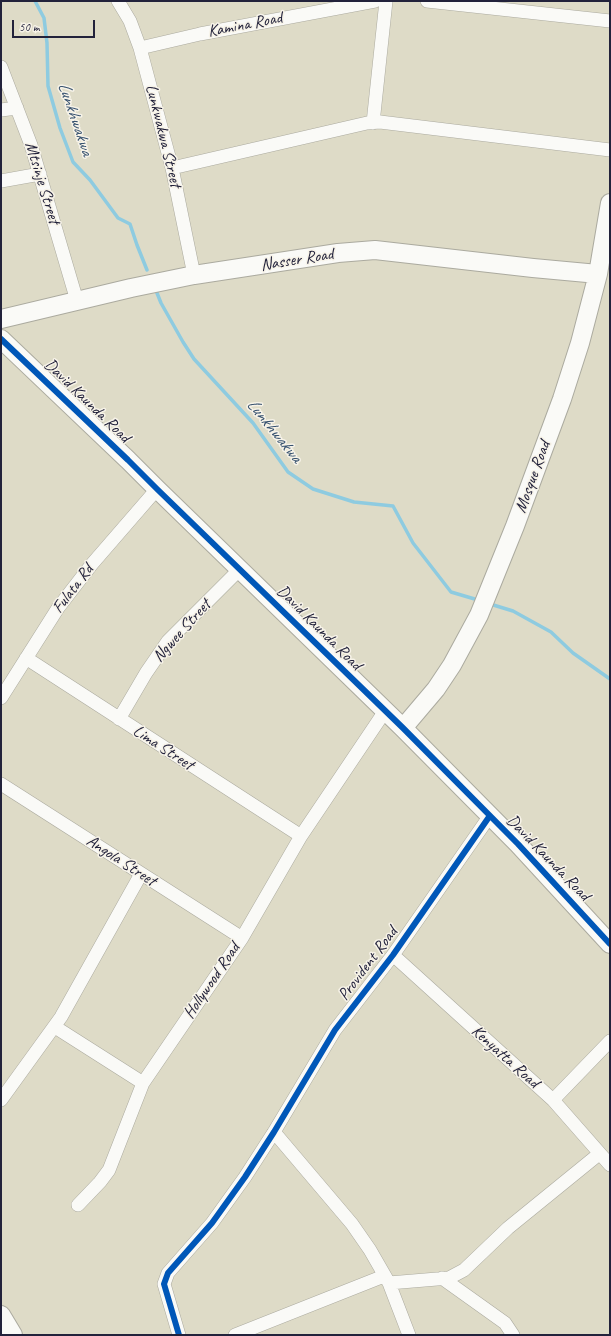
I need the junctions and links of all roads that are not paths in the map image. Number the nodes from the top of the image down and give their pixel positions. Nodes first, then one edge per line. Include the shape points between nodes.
1 (118, 1) edge
2 (375, 1) edge
3 (386, 1) edge
4 (427, 1) edge
5 (610, 21) edge
6 (140, 48) junction
7 (1, 67) edge
8 (17, 108) junction
9 (1, 110) edge
10 (373, 123) junction
11 (610, 150) edge
12 (172, 168) junction
13 (40, 174) junction
14 (1, 180) edge
15 (610, 203) edge
16 (194, 275) junction
17 (604, 275) edge
18 (77, 301) junction
19 (1, 319) edge
20 (1, 339) edge
21 (157, 489) junction
22 (240, 569) junction
23 (26, 658) junction
24 (1, 698) edge
25 (384, 712) junction
26 (119, 719) junction
27 (403, 728) junction
28 (1, 784) edge
29 (489, 817) junction
30 (301, 836) junction
31 (141, 874) junction
32 (242, 938) junction
33 (610, 944) edge
34 (393, 955) junction
35 (55, 1026) junction
36 (610, 1041) edge
37 (143, 1083) junction
38 (1, 1100) edge
39 (552, 1100) junction
40 (274, 1132) junction
41 (599, 1154) junction
42 (610, 1165) edge
43 (78, 1205) dead end
44 (442, 1278) junction
45 (387, 1280) junction
46 (1, 1315) edge
47 (13, 1335) edge
48 (179, 1335) edge
49 (235, 1335) edge
50 (409, 1335) edge
51 (513, 1335) edge

1 - 6 street, Lunkwakwa Street via 130,21
2 - 6 street, Kamina Road
3 - 10 street
4 - 5 street
6 - 12 street, Lunkwakwa Street
7 - 8 street, Mtsinje Street
8 - 9 street
8 - 13 street, Mtsinje Street
10 - 11 street
10 - 12 street
12 - 16 street, Lunkwakwa Street
13 - 14 street
13 - 18 street, Mtsinje Street
15 - 17 street, Mosque Road
16 - 17 street, Nasser Road via 338,253 376,250
16 - 18 street, Nasser Road
17 - 27 street, Mosque Road via 562,399 482,609 452,665 436,689
18 - 19 street, Nasser Road
20 - 21 street, David Kaunda Road
21 - 22 street, David Kaunda Road
21 - 23 street, Fulata Rd via 67,595
22 - 25 street, David Kaunda Road
22 - 26 street, Ngwee Street via 168,641
23 - 24 street, Fulata Rd
23 - 26 street, Lima Street
25 - 27 street, David Kaunda Road
25 - 30 street, Hollywood Road
26 - 30 street, Lima Street
27 - 29 street, David Kaunda Road
28 - 31 street, Angola Street
29 - 33 street, David Kaunda Road via 518,844
29 - 34 street, Provident Road
30 - 32 street, Hollywood Road
31 - 32 street, Angola Street
31 - 35 street
32 - 37 street, Hollywood Road
34 - 39 street, Kenyatta Road
34 - 40 street, Provident Road via 335,1030
35 - 37 street
35 - 38 street
36 - 39 street
37 - 43 street, Hollywood Road via 109,1170
39 - 41 street, Kenyatta Road
40 - 45 street via 352,1224
40 - 48 street, Provident Road via 212,1223 168,1273 164,1284
41 - 42 street, Kenyatta Road
41 - 44 street via 508,1228 464,1270 449,1278
44 - 45 street
44 - 51 street via 505,1323
45 - 49 street
45 - 50 street
46 - 47 street

